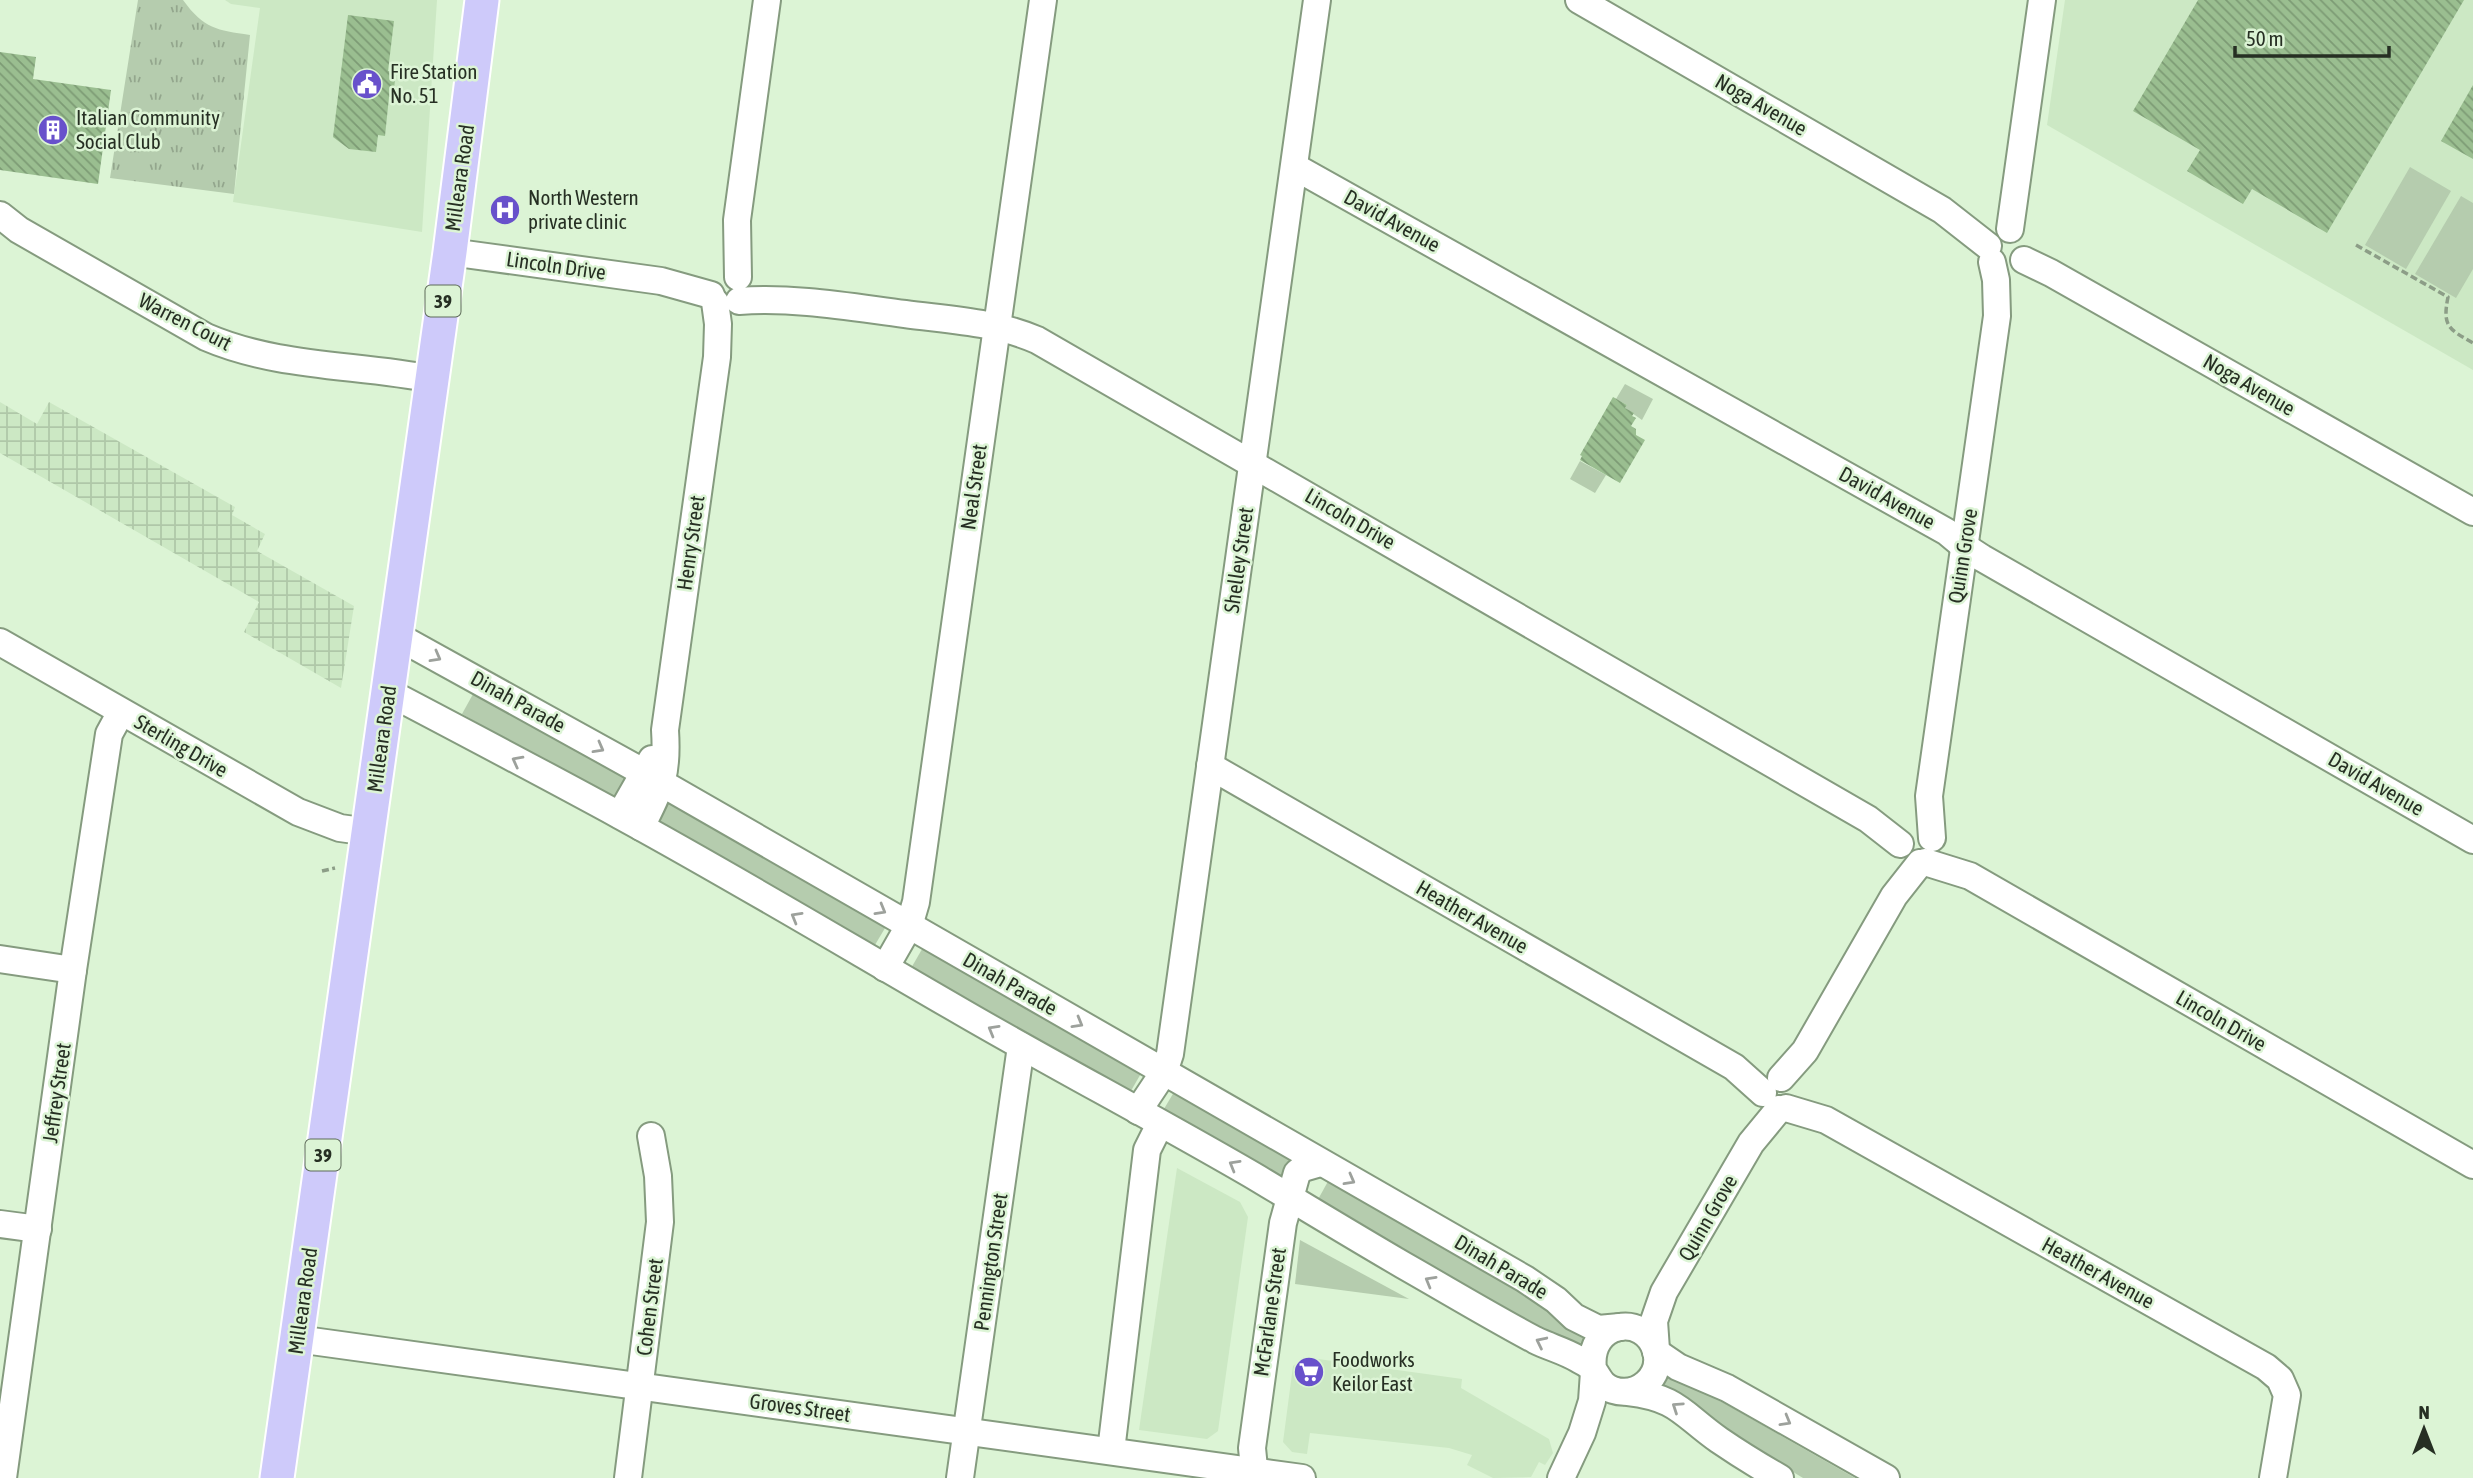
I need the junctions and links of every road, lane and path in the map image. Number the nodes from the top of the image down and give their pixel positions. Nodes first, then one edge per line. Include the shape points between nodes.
1 (482, 0) edge
2 (767, 0) edge
3 (1044, 0) edge
4 (1317, 0) edge
5 (1579, 0) edge
6 (2042, 0) edge
7 (1295, 167) junction
8 (0, 215) edge
9 (2356, 245) dead end
10 (2005, 249) junction
11 (450, 252) junction
12 (727, 289) junction
13 (997, 326) junction
14 (2473, 343) edge
15 (432, 379) junction
16 (1252, 463) junction
17 (2473, 512) edge
18 (1965, 547) junction
19 (397, 636) junction
20 (0, 642) edge
21 (388, 692) junction
22 (121, 712) junction
23 (1210, 765) junction
24 (653, 778) junction
25 (630, 821) junction
26 (369, 832) junction
27 (2473, 840) edge
28 (1917, 846) junction
29 (337, 867) dead end
30 (322, 871) dead end
31 (909, 926) junction
32 (0, 959) edge
33 (885, 968) junction
34 (73, 970) junction
35 (1021, 1045) junction
36 (1164, 1072) junction
37 (1779, 1094) junction
38 (1149, 1117) junction
39 (651, 1136) dead end
40 (1320, 1163) junction
41 (2473, 1165) edge
42 (1288, 1197) junction
43 (0, 1224) edge
44 (38, 1229) junction
45 (1664, 1292) junction
46 (1622, 1327) junction
47 (298, 1339) junction
48 (1656, 1351) junction
49 (1593, 1371) junction
50 (640, 1386) junction
51 (1626, 1392) junction
52 (967, 1432) junction
53 (1582, 1433) junction
54 (1111, 1451) junction
55 (1255, 1475) edge
56 (3, 1478) edge
57 (277, 1478) edge
58 (628, 1478) edge
59 (960, 1478) edge
60 (1302, 1478) edge
61 (1561, 1478) edge
62 (1780, 1478) edge
63 (1886, 1478) edge
64 (2273, 1478) edge

1 - 11 main road, Milleara Road / 39
2 - 12 street, Henry Street
3 - 13 street, Neal Street
4 - 7 street, Shelley Street
5 - 10 street, Noga Avenue
6 - 10 street, Quinn Grove
7 - 16 street, Shelley Street
7 - 18 street, David Avenue via 1947,532
8 - 15 street, Warren Court via 19,230 229,347
9 - 14 path via 2448,298 2449,329
10 - 17 street, Noga Avenue
10 - 18 street, Quinn Grove via 2006,284 1997,316
11 - 12 street, Lincoln Drive
11 - 15 main road, Milleara Road / 39
12 - 13 street, Lincoln Drive via 766,299
12 - 24 street, Henry Street via 718,324 665,730
13 - 16 street, Lincoln Drive via 1037,340
13 - 31 street, Neal Street
15 - 19 main road, Milleara Road / 39
16 - 23 street, Shelley Street
16 - 28 street, Lincoln Drive
18 - 27 street, David Avenue
18 - 28 street, Quinn Grove via 1929,796
19 - 21 main road, Milleara Road / 39
19 -> 24 street, Dinah Parade
20 - 22 street, Sterling Drive
25 -> 21 street
21 - 26 main road, Milleara Road / 39
22 - 26 street, Sterling Drive via 298,812 340,828
22 - 34 street, Jeffrey Street via 109,734
23 - 36 street, Shelley Street
23 - 37 street, Heather Avenue
24 - 25 street, Henry Street
24 -> 31 street, Dinah Parade
33 -> 25 street
26 - 47 main road, Milleara Road / 39
28 - 37 street, Quinn Grove via 1894,896
28 - 41 street, Lincoln Drive
29 - 30 path
31 - 33 street, Neal Street
31 -> 36 street, Dinah Parade
32 - 34 street
35 -> 33 street
34 - 44 street, Jeffrey Street
35 - 38 street
35 - 52 street, Pennington Street
36 - 38 street, Shelley Street
36 - 40 street, Dinah Parade
37 - 45 street, Quinn Grove
37 - 64 street, Heather Avenue via 2266,1367 2280,1379 2287,1395
42 -> 38 street
38 - 54 street, Shelley Street
39 - 50 street, Cohen Street via 660,1222
40 - 42 street, McFarlane Street via 1297,1173
40 -> 46 street, Dinah Parade via 1525,1279 1574,1317 1598,1329
49 -> 42 street
42 - 55 street, McFarlane Street via 1252,1448
43 - 44 street
44 - 56 street, Jeffrey Street
45 - 46 street, Quinn Grove
45 - 48 street, Quinn Grove via 1654,1321
46 - 48 street via 1643,1333
46 - 49 street via 1609,1330 1594,1346
47 - 50 street, Groves Street
47 - 57 main road, Milleara Road / 39
48 - 51 street via 1655,1372 1648,1382
48 -> 63 street
49 - 51 street via 1606,1387
49 - 53 street via 1592,1401
50 - 52 street, Groves Street
50 - 58 street, Cohen Street
51 - 53 street
62 -> 51 street via 1718,1439 1674,1403
52 - 54 street, Groves Street
52 - 59 street, Pennington Street
53 - 61 street
54 - 55 street, Groves Street
55 - 60 street, Groves Street

